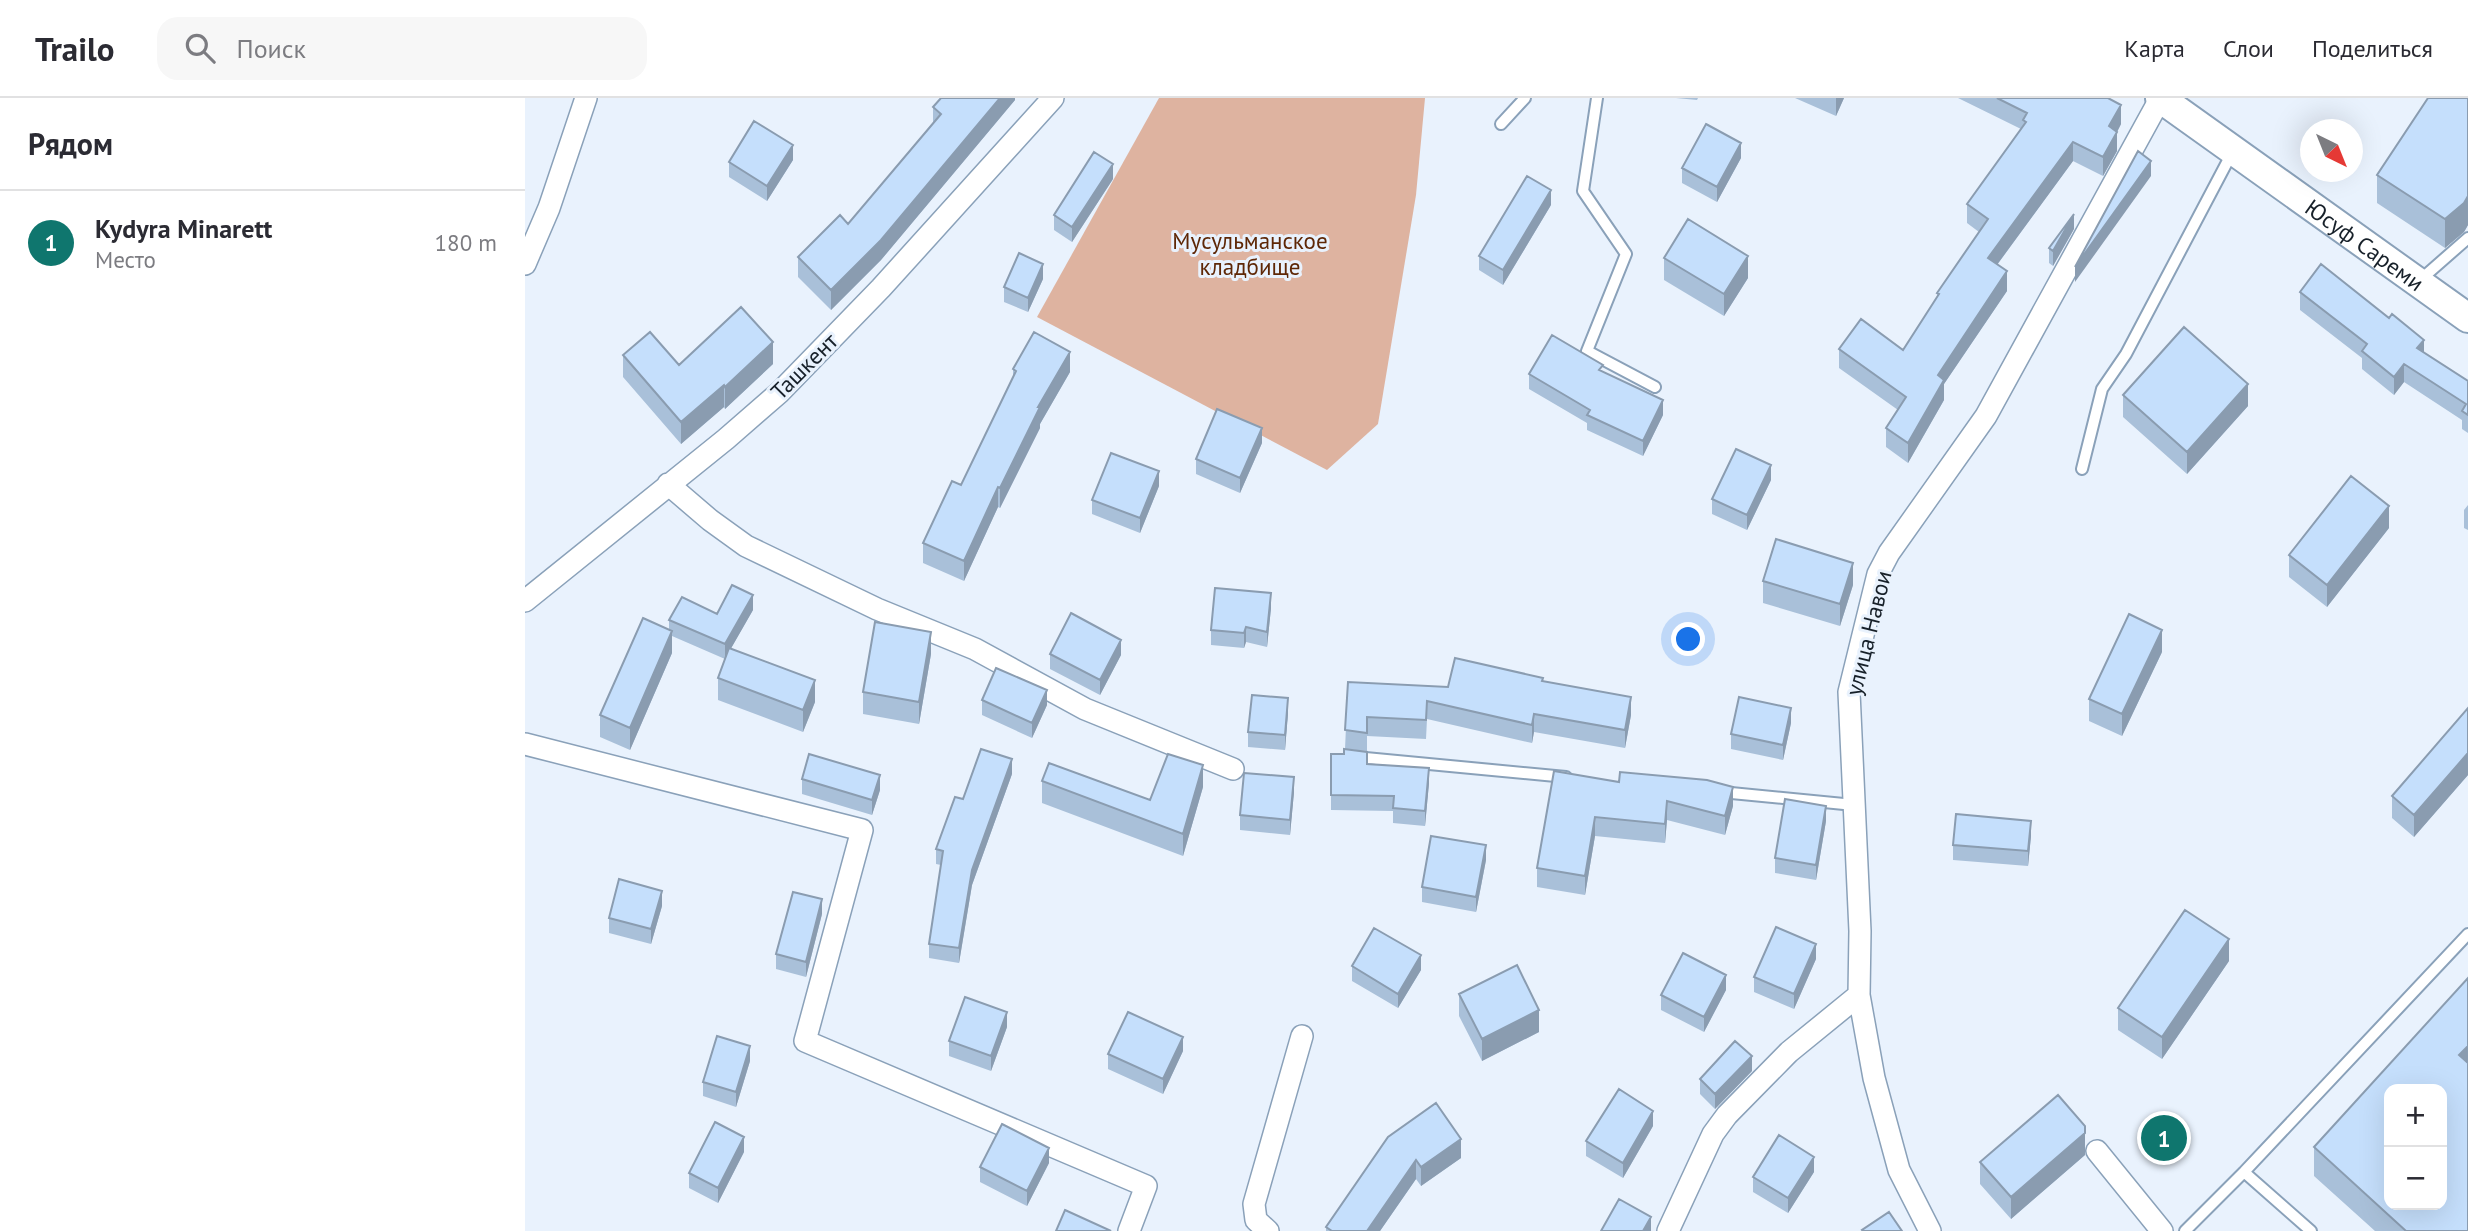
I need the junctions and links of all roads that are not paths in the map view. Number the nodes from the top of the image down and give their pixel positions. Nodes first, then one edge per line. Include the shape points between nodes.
1 (586, 98) edge
2 (1053, 98) edge
3 (1525, 98) edge
4 (1597, 98) edge
5 (2160, 98) edge
6 (1501, 124) dead end
7 (2233, 151) junction
8 (2468, 238) edge
9 (525, 264) edge
10 (2417, 283) junction
11 (2468, 318) edge
12 (1655, 387) dead end
13 (2082, 469) dead end
14 (668, 484) junction
15 (525, 601) edge
16 (525, 744) edge
17 (1339, 756) edge
18 (1233, 769) dead end
19 (1576, 778) edge
20 (1715, 791) edge
21 (1854, 805) junction
22 (2468, 934) edge
23 (1859, 995) junction
24 (1302, 1036) dead end
25 (2097, 1151) dead end
26 (2244, 1172) junction
27 (1129, 1231) edge
28 (1268, 1231) edge
29 (1668, 1231) edge
30 (1930, 1231) edge
31 (2162, 1231) edge
32 (2185, 1231) edge
33 (2311, 1231) edge

1 - 9 street
2 - 14 street, Ташкент via 780,392
3 - 6 lane
4 - 12 lane via 1583,191 1626,254 1587,351
5 - 7 main road, Юсуф Сареми
5 - 21 street, улица Навои via 1986,416 1878,575 1849,692
7 - 10 main road, Юсуф Сареми
7 - 13 lane via 2126,354 2102,389
8 - 10 lane
10 - 11 main road, Юсуф Сареми
14 - 15 street, Ташкент
14 - 18 street via 746,546 975,649 1085,709
16 - 27 street via 862,830 805,1041 1146,1186
17 - 19 lane
20 - 21 lane
21 - 23 street, улица Навои
22 - 26 lane
23 - 29 street via 1789,1052 1727,1115 1713,1134
23 - 30 street, улица Навои via 1874,1078 1899,1170
24 - 28 street via 1254,1204 1256,1220
25 - 31 street
26 - 32 lane
26 - 33 lane

